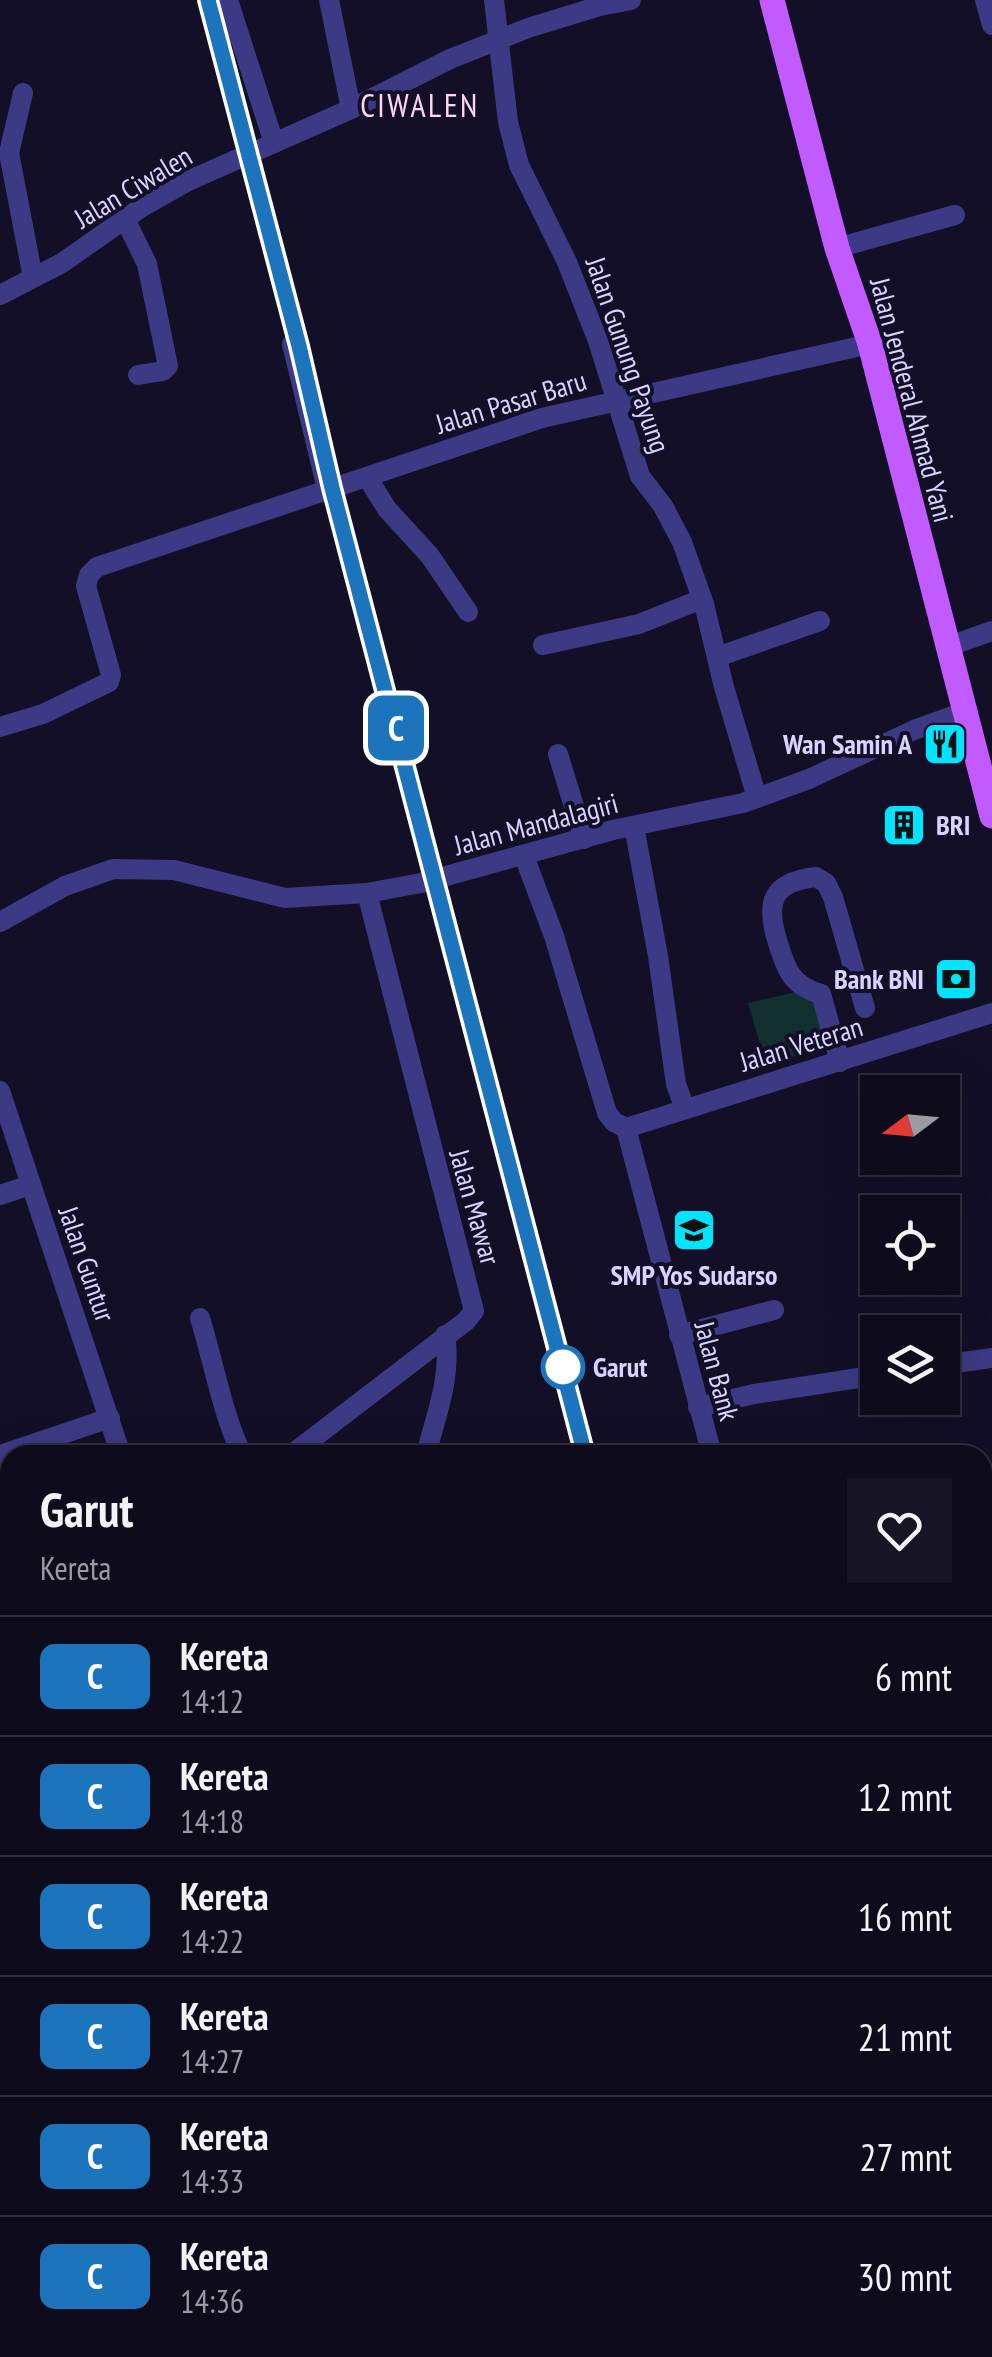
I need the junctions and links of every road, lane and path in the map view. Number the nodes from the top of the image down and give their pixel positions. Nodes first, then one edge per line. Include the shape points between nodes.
1 (228, 0) edge
2 (329, 0) edge
3 (494, 0) edge
4 (632, 0) edge
5 (772, 0) edge
6 (985, 0) edge
7 (992, 25) edge
8 (498, 40) junction
9 (22, 93) dead end
10 (352, 108) junction
11 (274, 142) junction
12 (954, 215) dead end
13 (125, 218) junction
14 (837, 248) junction
15 (33, 278) junction
16 (0, 295) edge
17 (292, 344) dead end
18 (870, 344) junction
19 (138, 375) dead end
20 (616, 399) junction
21 (368, 477) junction
22 (328, 489) junction
23 (702, 599) junction
24 (468, 612) dead end
25 (820, 622) dead end
26 (992, 631) edge
27 (543, 645) dead end
28 (947, 647) junction
29 (717, 657) junction
30 (964, 712) junction
31 (0, 727) edge
32 (558, 754) dead end
33 (757, 798) junction
34 (992, 816) edge
35 (634, 826) junction
36 (584, 838) junction
37 (524, 856) junction
38 (367, 892) junction
39 (0, 922) edge
40 (856, 984) junction
41 (821, 994) junction
42 (864, 1008) dead end
43 (992, 1013) edge
44 (840, 1062) junction
45 (0, 1092) edge
46 (685, 1110) junction
47 (626, 1128) junction
48 (30, 1184) junction
49 (0, 1195) edge
50 (774, 1310) dead end
51 (200, 1318) dead end
52 (446, 1335) junction
53 (679, 1335) junction
54 (992, 1358) edge
55 (960, 1362) edge
56 (860, 1378) edge
57 (698, 1406) junction
58 (110, 1418) junction
59 (32, 1445) edge
60 (118, 1445) edge
61 (237, 1445) edge
62 (304, 1445) edge
63 (429, 1445) edge
64 (709, 1445) edge

1 - 11 street
2 - 10 street
3 - 8 street, Jalan Gunung Payung
4 - 8 street, Jalan Ciwalen
5 - 14 main road, Jalan Jenderal Ahmad Yani
6 - 7 street
8 - 10 street, Jalan Ciwalen
8 - 20 street, Jalan Gunung Payung via 519,165 568,262
9 - 15 street via 10,153
10 - 11 street, Jalan Ciwalen
11 - 13 street, Jalan Ciwalen
12 - 14 street
13 - 15 street, Jalan Ciwalen
13 - 19 street via 147,264 168,366
14 - 18 main road, Jalan Jenderal Ahmad Yani
15 - 16 street, Jalan Ciwalen
17 - 22 street
18 - 20 street, Jalan Pasar Baru
18 - 28 main road, Jalan Jenderal Ahmad Yani
20 - 21 street, Jalan Pasar Baru
20 - 23 street, Jalan Gunung Payung via 640,476 682,542
21 - 22 street, Jalan Pasar Baru
21 - 24 street
22 - 31 street, Jalan Pasar Baru via 98,567 86,586 110,682
23 - 27 street via 639,624
23 - 29 street, Jalan Gunung Payung
25 - 29 street
26 - 28 street
28 - 30 main road, Jalan Jenderal Ahmad Yani
29 - 33 street, Jalan Gunung Payung
30 - 33 street, Jalan Mandalagiri
30 - 34 main road, Jalan Jenderal Ahmad Yani
32 - 36 street
33 - 35 street, Jalan Mandalagiri
35 - 36 street, Jalan Mandalagiri
35 - 46 street
36 - 37 street, Jalan Mandalagiri
37 - 38 street, Jalan Mandalagiri
37 - 47 street, Jalan Bank via 607,1113
38 - 39 street, Jalan Mandalagiri via 285,898 174,870 113,870 66,886
38 - 52 street, Jalan Mawar via 472,1298 474,1311
40 - 41 street
40 - 41 street via 833,897 820,879 802,879 776,893 770,913 787,971 796,984
40 - 42 street
41 - 44 street
43 - 44 street, Jalan Veteran
44 - 46 street, Jalan Veteran
45 - 48 street, Jalan Guntur
46 - 47 street, Jalan Veteran
47 - 53 street, Jalan Bank
48 - 49 street
48 - 58 street, Jalan Guntur
50 - 53 street
51 - 61 street
52 - 62 street, Jalan Mawar
52 - 63 street via 446,1380
53 - 57 street, Jalan Bank
54 - 55 street
56 - 57 street
57 - 64 street, Jalan Bank
58 - 59 street
58 - 60 street, Jalan Guntur

